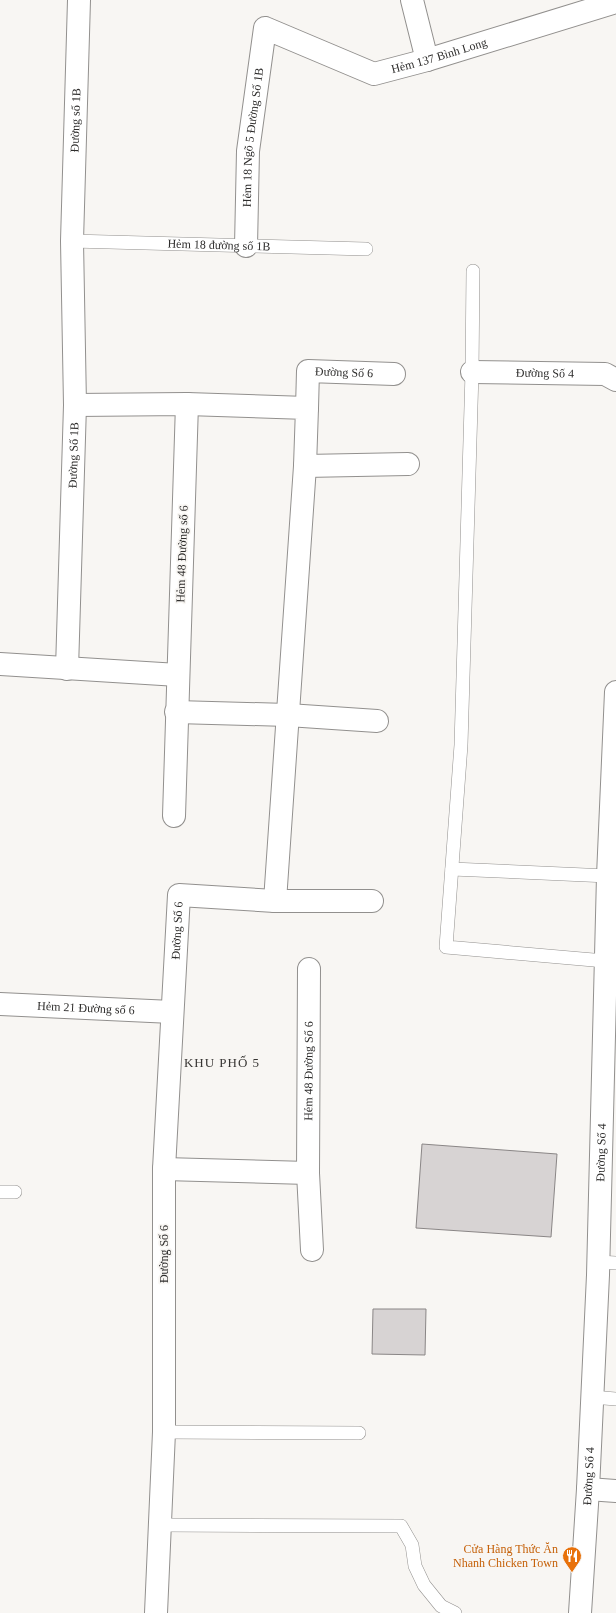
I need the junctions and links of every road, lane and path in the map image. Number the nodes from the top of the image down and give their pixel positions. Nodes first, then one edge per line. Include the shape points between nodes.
1 (79, 0) edge
2 (412, 0) edge
3 (616, 2) edge
4 (584, 6) edge
5 (265, 28) joint
6 (427, 60) junction
7 (72, 241) junction
8 (246, 246) junction
9 (366, 249) dead end
10 (473, 272) dead end
11 (472, 372) junction
12 (394, 374) dead end
13 (616, 380) edge
14 (187, 404) junction
15 (75, 405) junction
16 (307, 408) junction
17 (408, 464) dead end
18 (305, 466) junction
19 (0, 664) edge
20 (67, 669) junction
21 (178, 675) junction
22 (616, 692) edge
23 (176, 712) junction
24 (288, 715) junction
25 (377, 721) dead end
26 (615, 766) edge
27 (174, 816) dead end
28 (452, 869) junction
29 (608, 876) junction
30 (274, 901) junction
31 (372, 901) dead end
32 (605, 961) junction
33 (309, 969) dead end
34 (0, 1004) edge
35 (172, 1012) junction
36 (609, 1060) edge
37 (164, 1169) junction
38 (308, 1173) junction
39 (0, 1192) edge
40 (15, 1192) dead end
41 (312, 1250) dead end
42 (607, 1262) edge
43 (592, 1397) junction
44 (616, 1399) edge
45 (164, 1432) junction
46 (359, 1433) dead end
47 (588, 1489) junction
48 (616, 1491) edge
49 (160, 1525) junction
50 (156, 1613) edge
51 (456, 1613) edge
52 (580, 1613) edge

1 - 7 street, Đường số 1B
2 - 6 street
3 - 4 street, Hẻm 137 Bình Long
4 - 6 street, Hẻm 137 Bình Long
5 - 6 street, Hẻm 137 Bình Long via 374,74
5 - 8 street, Hẻm 18 Ngõ 5 Đường Số 1B via 248,151
7 - 8 lane, Hẻm 18 đường số 1B
7 - 15 street, Đường Số 1B
8 - 9 lane, Hẻm 18 đường số 1B
10 - 11 lane
11 - 13 street, Đường Số 4 via 605,374
11 - 28 lane via 461,745
12 - 16 street, Đường Số 6 via 308,371
14 - 15 street
14 - 16 street
14 - 21 street, Hẻm 48 Đường số 6
15 - 20 street, Đường Số 1B
16 - 18 street
17 - 18 street
18 - 24 street
19 - 20 street
20 - 21 street
21 - 23 street, Hẻm 48 Đường số 6
22 - 26 street, Đường Số 4
23 - 24 street
23 - 27 street, Hẻm 48 Đường số 6
24 - 25 street
24 - 30 street
26 - 29 street, Đường Số 4
28 - 29 lane
28 - 32 lane via 446,947
29 - 32 street, Đường Số 4
30 - 31 street
30 - 35 street, Đường Số 6 via 179,895
32 - 36 street, Đường Số 4
33 - 38 street, Hẻm 48 Đường Số 6
34 - 35 street, Hẻm 21 Đường số 6
35 - 37 street, Đường Số 6
36 - 42 street, Đường Số 4
37 - 38 street
37 - 45 street, Đường Số 6
38 - 41 street, Hẻm 48 Đường Số 6
39 - 40 lane
42 - 43 street, Đường Số 4
43 - 44 lane
43 - 47 street, Đường Số 4
45 - 46 lane
45 - 49 street, Đường Số 6
47 - 48 street
47 - 52 street, Đường Số 4
49 - 50 street, Đường Số 6
49 - 51 lane via 401,1526 412,1545 415,1566 424,1585 441,1606

